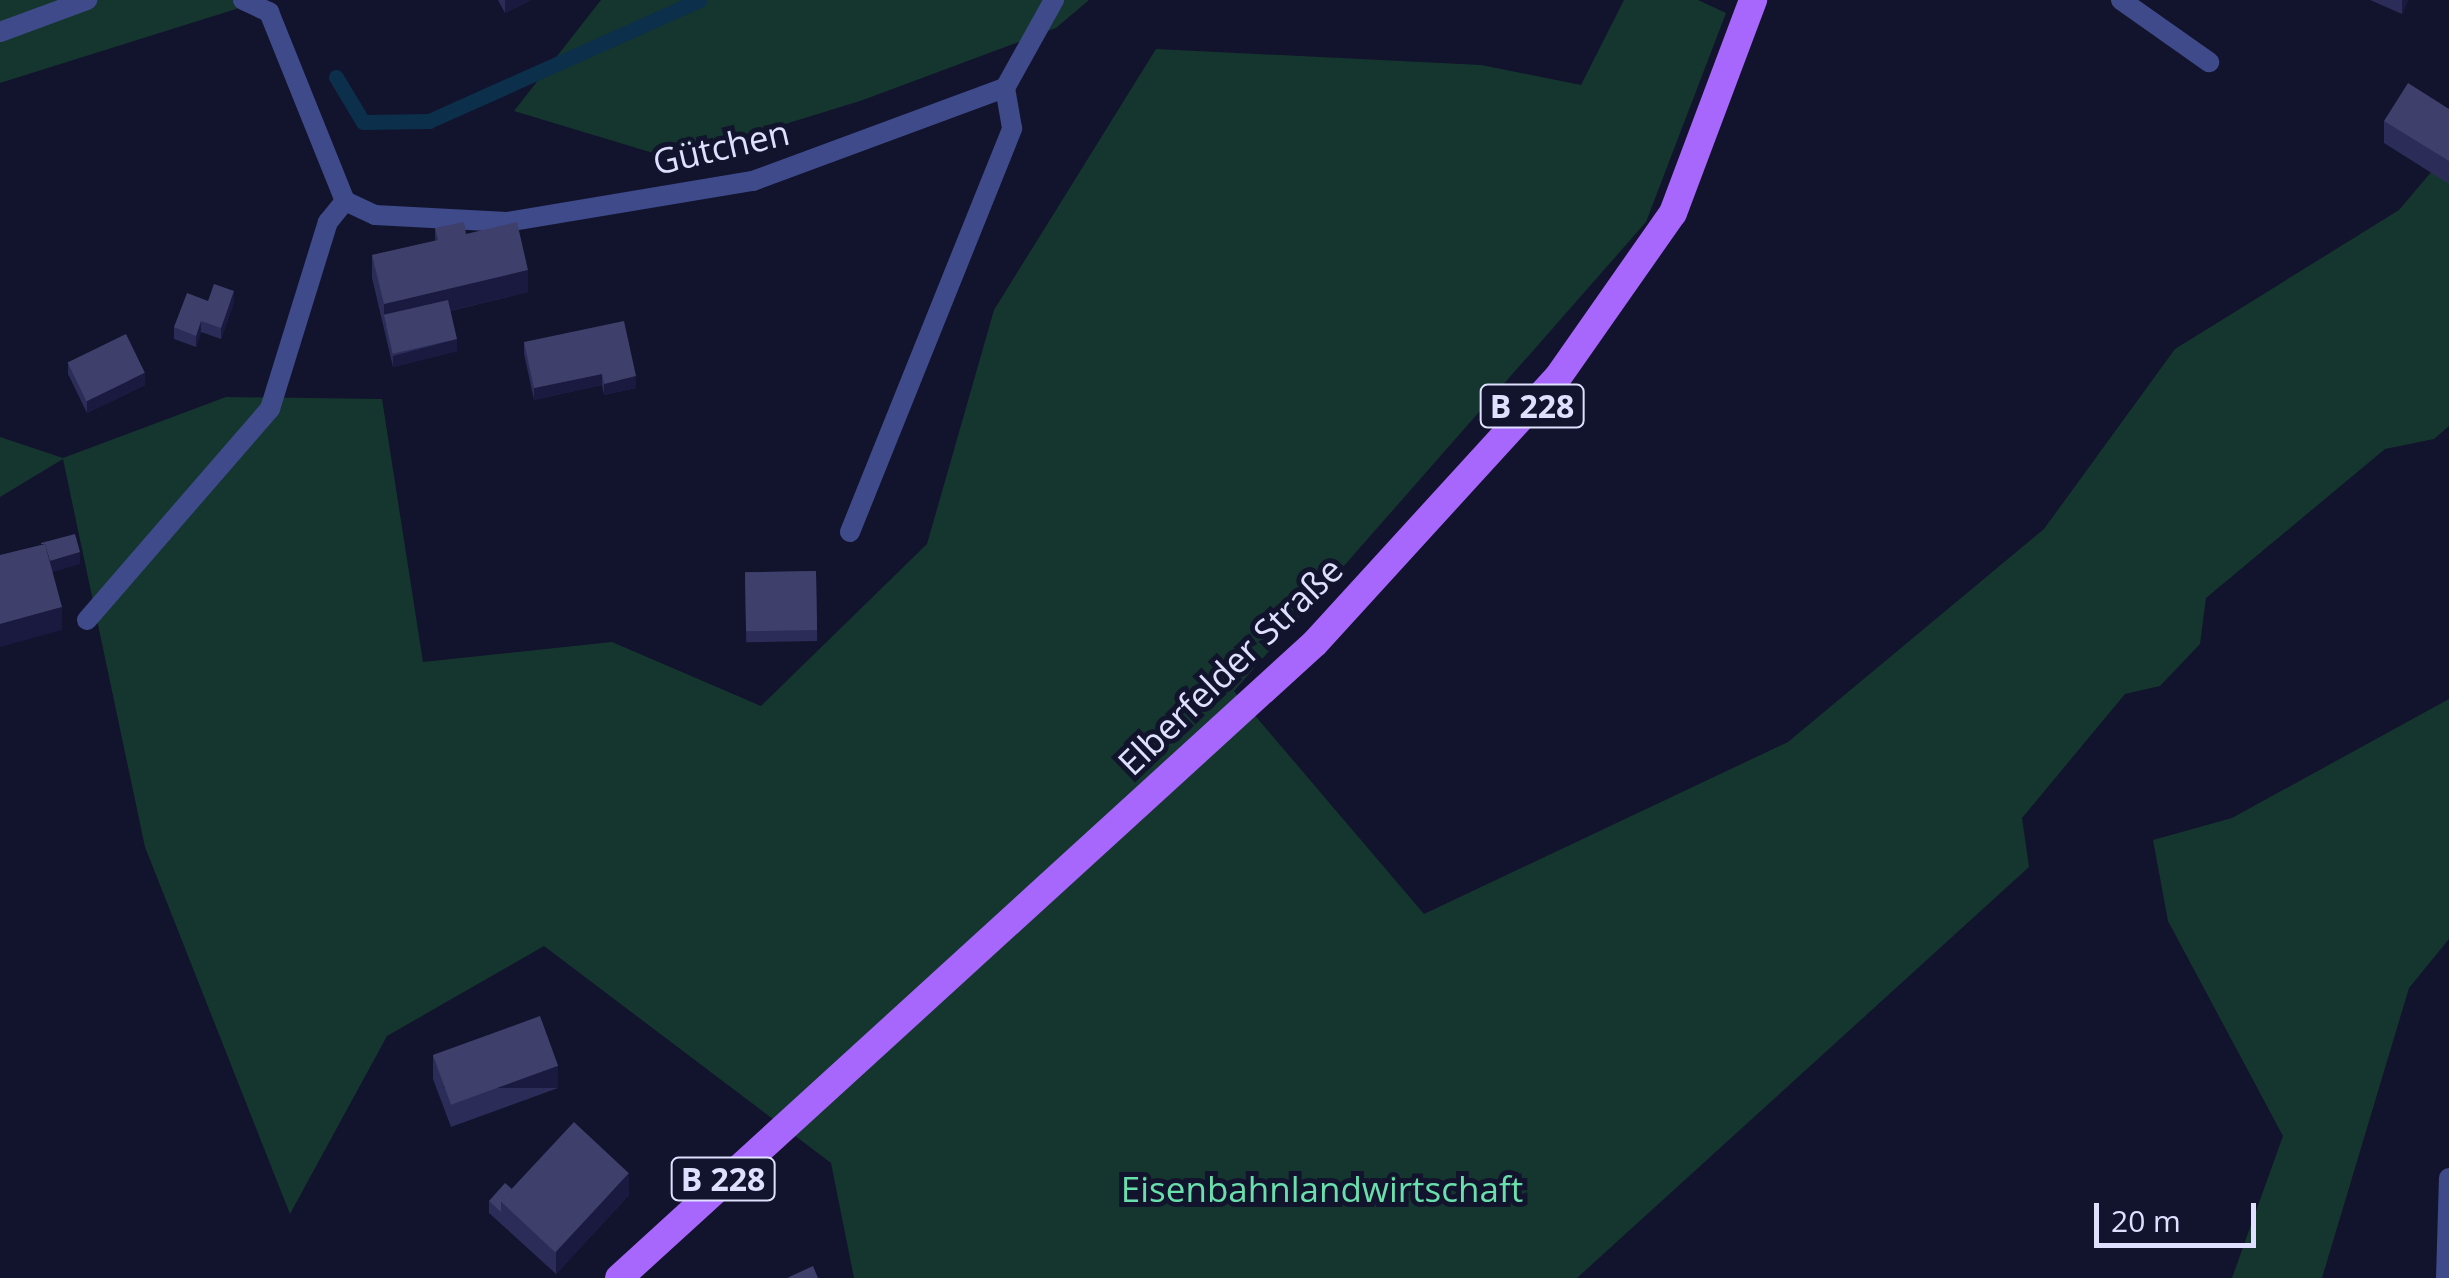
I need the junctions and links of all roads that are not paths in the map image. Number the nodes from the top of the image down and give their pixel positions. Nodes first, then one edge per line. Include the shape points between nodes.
1 (87, 0) edge
2 (243, 0) edge
3 (1054, 0) edge
4 (1753, 0) edge
5 (2121, 0) edge
6 (0, 32) edge
7 (2209, 62) dead end
8 (1005, 88) junction
9 (345, 200) junction
10 (850, 532) dead end
11 (87, 620) dead end
12 (2449, 1178) edge
13 (619, 1278) edge
14 (2446, 1278) edge

1 - 6 street
2 - 9 street via 269,12
3 - 8 street
4 - 13 main road, Elberfelder Straße / B 228 via 1673,214 1558,377 1315,643
5 - 7 street
8 - 9 street, Gütchen via 753,180 696,190 507,222 374,215
8 - 10 street via 1012,128
9 - 11 street via 328,222 270,409
12 - 14 street

